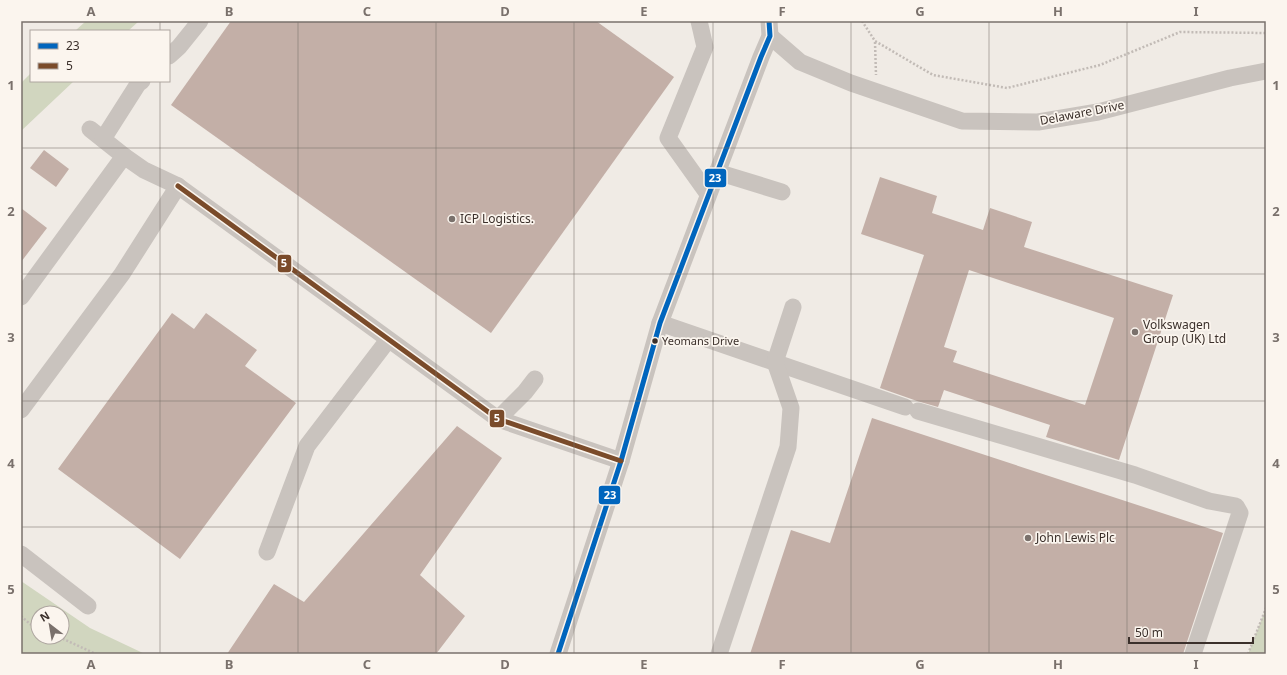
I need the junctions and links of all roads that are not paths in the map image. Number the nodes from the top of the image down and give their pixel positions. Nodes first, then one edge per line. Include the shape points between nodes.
1 (200, 21) edge
2 (699, 21) edge
3 (770, 29) edge
4 (170, 55) edge
5 (1266, 71) edge
6 (141, 82) edge
7 (90, 129) dead end
8 (103, 139) junction
9 (124, 156) junction
10 (717, 172) junction
11 (178, 186) junction
12 (782, 192) dead end
13 (708, 194) junction
14 (21, 297) edge
15 (793, 307) dead end
16 (660, 323) junction
17 (388, 340) junction
18 (775, 362) junction
19 (535, 379) dead end
20 (21, 410) edge
21 (498, 418) junction
22 (621, 461) junction
23 (267, 552) dead end
24 (21, 554) edge
25 (88, 606) dead end
26 (558, 654) edge
27 (719, 654) edge
28 (1193, 654) edge

1 - 4 street via 180,47
2 - 13 street via 705,46 668,138
3 - 5 street, Delaware Drive via 800,62 851,83 962,121 1038,122 1098,112
3 - 10 street
6 - 8 street
7 - 8 street
8 - 9 street
9 - 11 street via 144,170
9 - 14 street
10 - 12 street
10 - 13 street
11 - 17 street
11 - 20 street via 122,274
13 - 16 street
15 - 18 street
16 - 18 street
16 - 22 street
17 - 21 street
17 - 23 street via 307,446
18 - 27 street via 791,408 788,447
18 - 28 street via 912,409 1135,475 1209,501 1236,506 1240,513
19 - 21 street via 526,392
21 - 22 street
22 - 26 street
24 - 25 street

